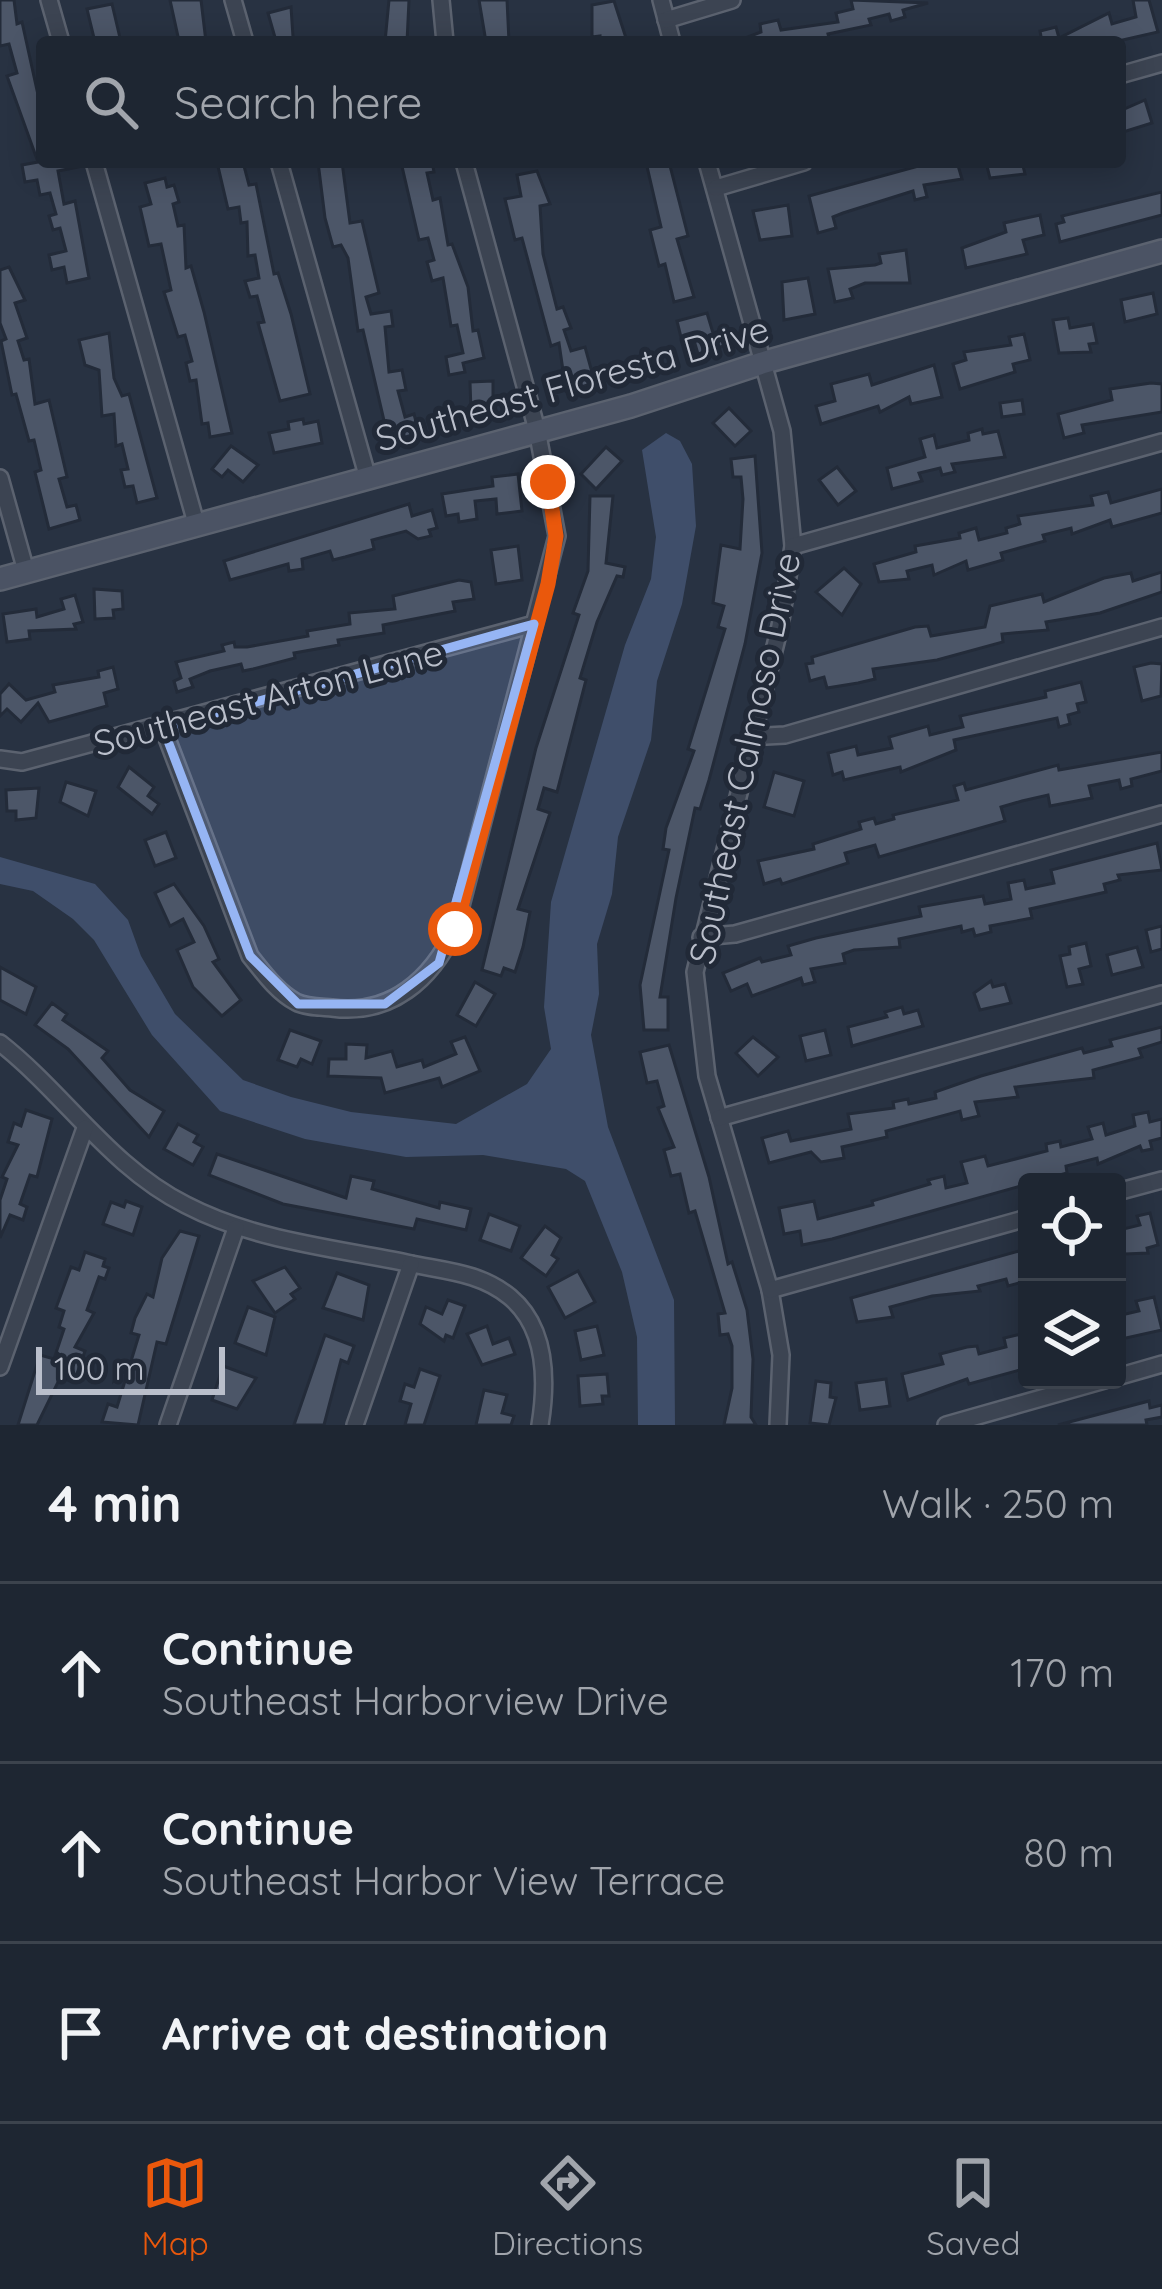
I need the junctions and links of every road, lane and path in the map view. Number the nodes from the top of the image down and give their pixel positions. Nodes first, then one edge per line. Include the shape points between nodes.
1 (49, 0) edge
2 (233, 0) edge
3 (441, 0) edge
4 (661, 0) edge
5 (731, 0) edge
6 (666, 20) junction
7 (59, 36) edge
8 (243, 36) edge
9 (444, 36) edge
10 (670, 36) edge
11 (1162, 63) edge
12 (1126, 73) edge
13 (96, 168) edge
14 (281, 168) edge
15 (466, 168) edge
16 (709, 168) edge
17 (784, 168) edge
18 (716, 188) junction
19 (1162, 251) edge
20 (762, 363) junction
21 (537, 430) junction
22 (1162, 442) edge
23 (367, 476) junction
24 (0, 478) edge
25 (196, 523) junction
26 (793, 546) junction
27 (26, 571) junction
28 (0, 579) edge
29 (535, 624) junction
30 (1162, 627) edge
31 (164, 728) junction
32 (750, 737) junction
33 (0, 759) edge
34 (1162, 814) edge
35 (701, 937) junction
36 (1162, 994) edge
37 (0, 1043) edge
38 (719, 1118) junction
39 (85, 1128) junction
40 (1162, 1180) edge
41 (1126, 1190) edge
42 (1018, 1221) edge
43 (236, 1228) junction
44 (411, 1264) junction
45 (770, 1290) junction
46 (1162, 1364) edge
47 (0, 1367) edge
48 (1126, 1374) edge
49 (1073, 1389) edge
50 (168, 1425) edge
51 (355, 1425) edge
52 (540, 1425) edge
53 (778, 1425) edge
54 (946, 1425) edge

1 - 7 street
2 - 8 street
3 - 9 street
4 - 6 street
5 - 6 street
6 - 10 street
11 - 12 street
13 - 25 street
14 - 23 street
15 - 21 street
16 - 18 street, Southeast Calmoso Drive
17 - 18 street
18 - 20 street, Southeast Calmoso Drive
19 - 20 street, Southeast Floresta Drive
20 - 21 street, Southeast Floresta Drive
20 - 26 street, Southeast Calmoso Drive via 782,431
21 - 23 street, Southeast Floresta Drive
21 - 29 street via 556,536
22 - 26 street
23 - 25 street, Southeast Floresta Drive
24 - 27 street
25 - 27 street, Southeast Floresta Drive
26 - 32 street, Southeast Calmoso Drive
27 - 28 street, Southeast Floresta Drive
29 - 31 street, Southeast Arton Lane
29 - 31 street via 455,929 440,963 385,1004 298,1004 250,956
30 - 32 street via 784,735
31 - 33 street, Southeast Arton Lane via 22,762
32 - 35 street, Southeast Calmoso Drive
34 - 35 street
35 - 38 street, Southeast Calmoso Drive via 697,1022
36 - 38 street
37 - 39 street
38 - 45 street, Southeast Calmoso Drive
39 - 43 street via 140,1177
39 - 47 street
40 - 41 street
42 - 45 street
43 - 44 street
43 - 50 street
44 - 51 street
44 - 52 street via 476,1276 512,1299 543,1358
45 - 53 street, Southeast Calmoso Drive via 781,1355
46 - 48 street
49 - 54 street

